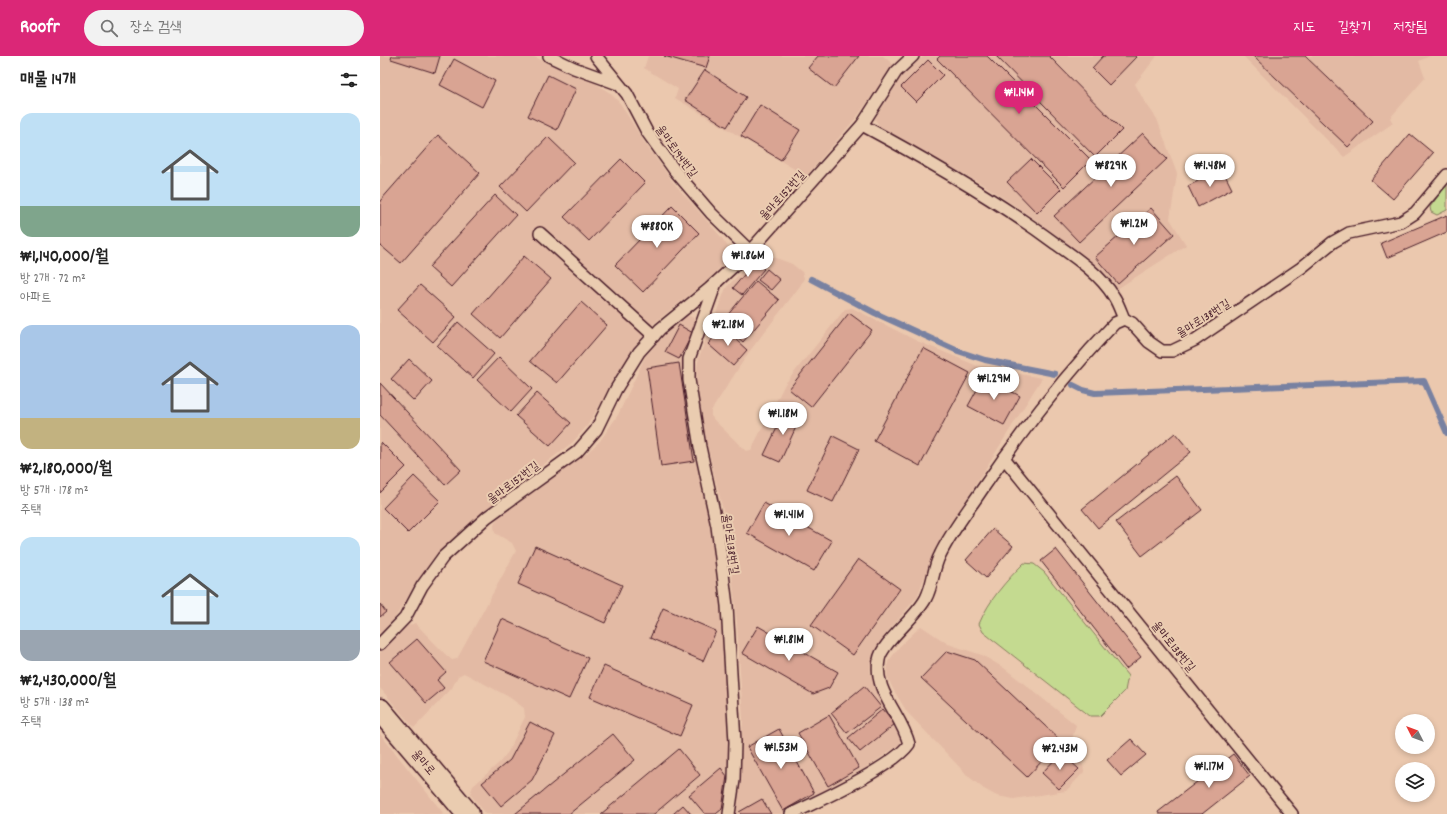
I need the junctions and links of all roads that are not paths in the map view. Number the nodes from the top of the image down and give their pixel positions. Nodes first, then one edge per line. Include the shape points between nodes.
1 (549, 56) edge
2 (596, 56) edge
3 (913, 56) edge
4 (618, 84) junction
5 (862, 125) junction
6 (1447, 175) edge
7 (540, 233) dead end
8 (750, 251) junction
9 (716, 283) junction
10 (1124, 319) junction
11 (654, 336) junction
12 (1004, 458) junction
13 (380, 644) edge
14 (380, 710) edge
15 (468, 814) edge
16 (729, 814) edge
17 (791, 814) edge
18 (1292, 814) edge

1 - 4 lane
2 - 4 lane, 율마로194번길
3 - 5 lane, 율마로152번길 via 896,72
4 - 8 lane, 율마로194번길 via 627,94 647,132 675,172 711,213
5 - 8 lane, 율마로152번길
5 - 10 lane via 950,173 1034,227 1096,275 1114,296
6 - 10 lane, 율마로138번길 via 1415,213 1401,222 1349,233 1332,242 1279,284 1190,343 1172,351 1162,351 1132,323
7 - 11 lane
8 - 9 lane, 율마로152번길
9 - 11 lane, 율마로152번길
9 - 16 lane, 율마로138번길 via 689,359 689,380 717,526 727,606 735,742 734,780
10 - 12 lane via 1114,323 1073,368
11 - 13 lane, 율마로152번길 via 639,352 596,430 577,452 487,517 443,557 422,586 405,618
12 - 17 lane via 939,555 926,598 879,658 877,674 909,744 903,753 873,771
12 - 18 lane, 율마로138번길
14 - 15 street, 율마로

